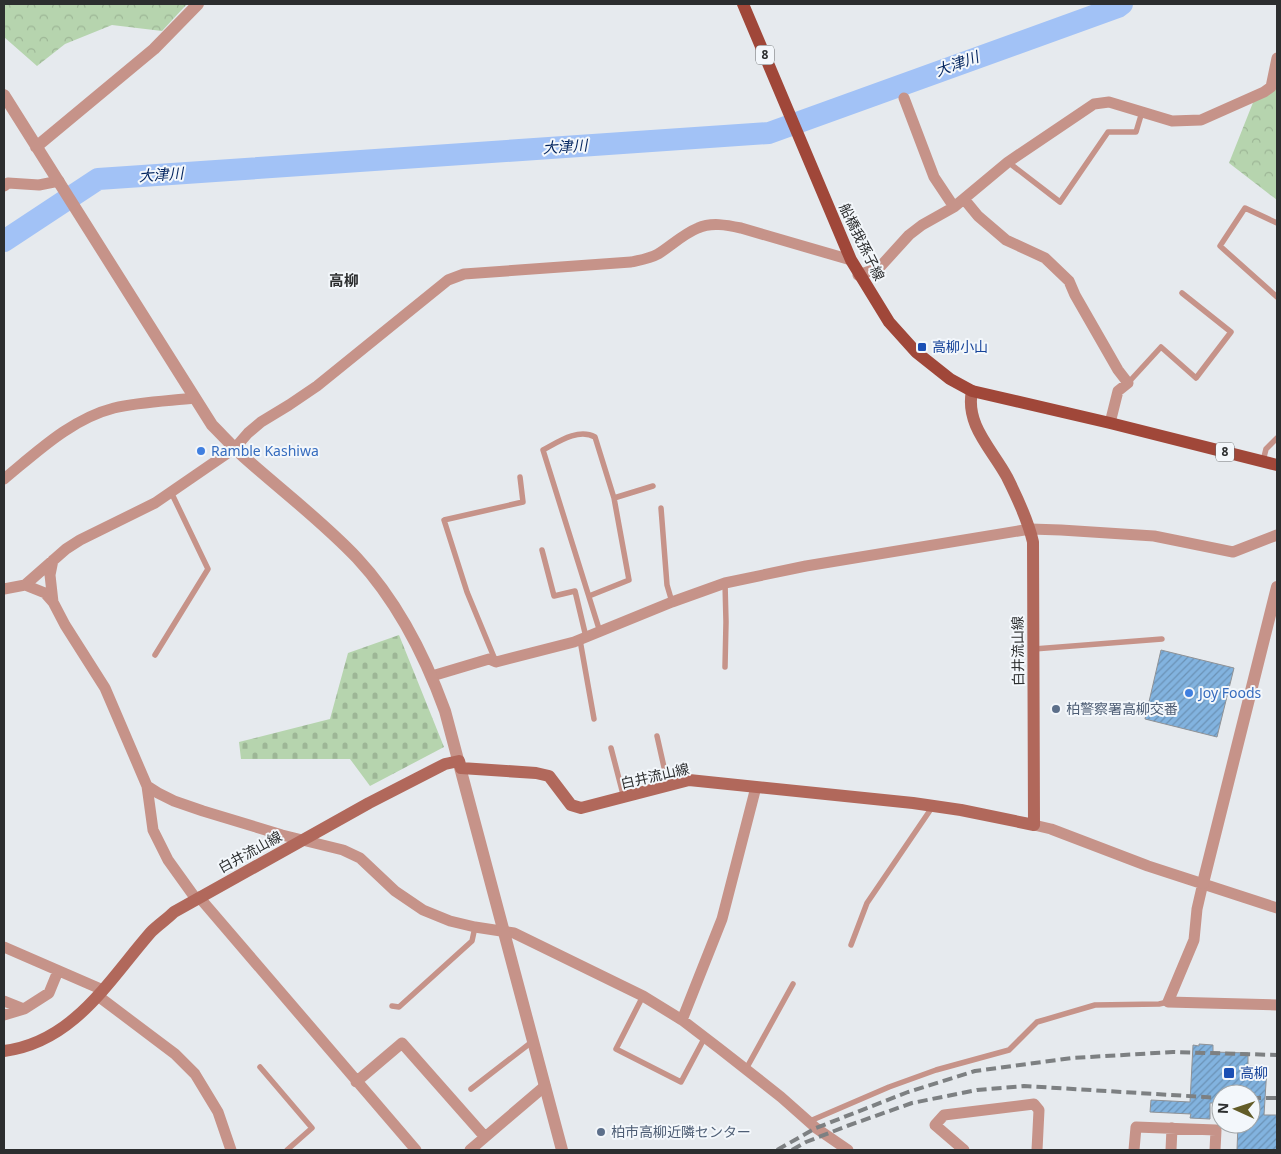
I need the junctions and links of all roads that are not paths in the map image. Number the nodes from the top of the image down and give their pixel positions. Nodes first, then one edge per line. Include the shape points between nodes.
1 (198, 4) edge
2 (743, 4) edge
3 (1277, 58) edge
4 (4, 95) edge
5 (904, 98) dead end
6 (1142, 112) junction
7 (36, 147) junction
8 (1008, 162) junction
9 (5, 182) edge
10 (60, 184) junction
11 (964, 199) junction
12 (954, 207) junction
13 (1277, 223) edge
14 (850, 260) junction
15 (858, 275) junction
16 (1182, 292) dead end
17 (1277, 297) edge
18 (1128, 383) junction
19 (972, 391) junction
20 (195, 398) junction
21 (1110, 423) junction
22 (1277, 438) edge
23 (235, 448) junction
24 (1263, 461) junction
25 (1277, 465) edge
26 (520, 476) dead end
27 (4, 479) edge
28 (653, 486) dead end
29 (172, 492) junction
30 (614, 498) junction
31 (661, 508) dead end
32 (1030, 529) junction
33 (1277, 535) edge
34 (542, 550) dead end
35 (53, 560) junction
36 (725, 583) junction
37 (25, 585) junction
38 (1277, 587) edge
39 (4, 589) edge
40 (589, 596) junction
41 (53, 602) junction
42 (672, 602) junction
43 (600, 632) junction
44 (583, 638) junction
45 (1162, 639) dead end
46 (1034, 649) junction
47 (155, 654) dead end
48 (496, 662) junction
49 (725, 667) dead end
50 (432, 676) junction
51 (594, 719) dead end
52 (657, 736) dead end
53 (611, 748) dead end
54 (460, 764) junction
55 (668, 785) junction
56 (147, 786) junction
57 (756, 787) junction
58 (624, 798) junction
59 (933, 806) junction
60 (1034, 825) junction
61 (302, 840) junction
62 (1204, 884) junction
63 (197, 898) junction
64 (1277, 908) edge
65 (476, 928) junction
66 (503, 930) junction
67 (852, 945) dead end
68 (4, 947) edge
69 (58, 972) junction
70 (794, 984) dead end
71 (101, 993) junction
72 (643, 996) junction
73 (4, 1001) edge
74 (1168, 1002) junction
75 (1277, 1005) edge
76 (392, 1006) dead end
77 (24, 1010) junction
78 (4, 1016) edge
79 (682, 1020) junction
80 (705, 1037) junction
81 (533, 1041) junction
82 (4, 1051) edge
83 (260, 1067) dead end
84 (746, 1069) junction
85 (356, 1082) junction
86 (545, 1086) junction
87 (471, 1089) dead end
88 (810, 1121) junction
89 (1172, 1128) junction
90 (485, 1137) junction
91 (231, 1150) edge
92 (288, 1150) edge
93 (416, 1150) edge
94 (470, 1150) edge
95 (562, 1150) edge
96 (848, 1150) edge
97 (964, 1150) edge
98 (1037, 1150) edge
99 (1134, 1150) edge
100 (1171, 1150) edge
101 (1216, 1150) edge

1 - 7 street via 154,50
2 - 14 main road, 船橋我孫子線 / 8
3 - 6 street via 1271,87 1201,120 1172,121
4 - 7 street
5 - 12 street via 934,177
6 - 8 street via 1109,102 1094,104
6 - 8 lane via 1136,132 1108,132 1060,202
7 - 10 street
8 - 11 street
9 - 10 street
10 - 20 street
11 - 12 street
11 - 18 street via 1006,240 1045,258 1070,281 1075,295
12 - 15 street via 909,234 879,268
13 - 17 lane via 1245,208 1220,246
14 - 15 main road, 船橋我孫子線 / 8
14 - 23 street via 726,224 698,227 648,258 631,262 464,274 436,289 317,386 261,422
15 - 19 main road, 船橋我孫子線 / 8 via 888,322 916,352 950,380
16 - 18 lane via 1231,332 1196,378 1161,347
18 - 21 street via 1118,391
19 - 21 main road, 船橋我孫子線 / 8
19 - 32 main road, 白井流山線 via 969,404 974,422 1006,477
20 - 23 street via 212,425
20 - 27 street via 132,404 94,415 52,440
21 - 24 main road, 船橋我孫子線 / 8
22 - 24 lane via 1266,448
23 - 29 street
23 - 50 street via 358,559 394,606
24 - 25 main road, 船橋我孫子線 / 8
26 - 48 lane via 523,502 444,520
28 - 30 lane
29 - 35 street via 80,540
29 - 47 lane via 208,569
30 - 40 lane via 629,580
30 - 40 lane via 595,437 589,434 569,437 543,450
31 - 42 lane via 667,585
32 - 33 street via 1154,536 1233,552
32 - 36 street via 806,566
32 - 46 main road, 白井流山線 via 1033,542
34 - 44 lane via 554,596 576,591
35 - 37 street
35 - 41 street via 50,575
36 - 42 street
36 - 49 lane
37 - 39 street
37 - 41 street via 45,594
38 - 62 street
40 - 43 lane
41 - 56 street via 105,688
42 - 43 street
43 - 44 street
44 - 48 street
44 - 51 lane
45 - 46 lane
46 - 60 main road, 白井流山線
48 - 50 street via 489,659
50 - 54 street
52 - 55 lane
53 - 58 lane
54 - 58 main road, 白井流山線 via 461,768 549,776 571,805 581,808
54 - 61 main road, 白井流山線 via 459,761 445,764
54 - 66 street
55 - 57 main road, 白井流山線 via 689,780
55 - 58 main road, 白井流山線
56 - 61 street via 174,801
56 - 63 street via 153,830 168,860
57 - 59 main road, 白井流山線
57 - 79 street via 722,919
59 - 60 main road, 白井流山線
59 - 67 lane via 867,903
60 - 62 street
61 - 63 main road, 白井流山線
61 - 65 street via 343,850 360,858 395,891 423,910
62 - 64 street
62 - 74 street via 1194,940
63 - 71 main road, 白井流山線 via 152,931
63 - 85 street
65 - 66 street
65 - 76 lane via 472,941 399,1007
66 - 72 street
66 - 81 street
68 - 69 street
69 - 71 street
69 - 77 street via 49,993
70 - 84 lane
71 - 82 main road, 白井流山線 via 49,1038
71 - 91 street via 195,1074 218,1112
72 - 79 street
72 - 80 lane via 616,1049 681,1082
73 - 77 street
74 - 75 street
74 - 88 lane via 1095,1005 1037,1022 1009,1050 936,1070
77 - 78 street
79 - 80 street
80 - 84 street
81 - 86 street
81 - 87 lane
83 - 92 lane via 312,1128
84 - 88 street
85 - 90 street via 402,1043
85 - 93 street
86 - 90 street
86 - 95 street
88 - 96 street
89 - 99 street via 1136,1127
89 - 100 street
89 - 101 street via 1216,1130
90 - 94 street
97 - 98 street via 935,1125 944,1115 1034,1104 1039,1110

